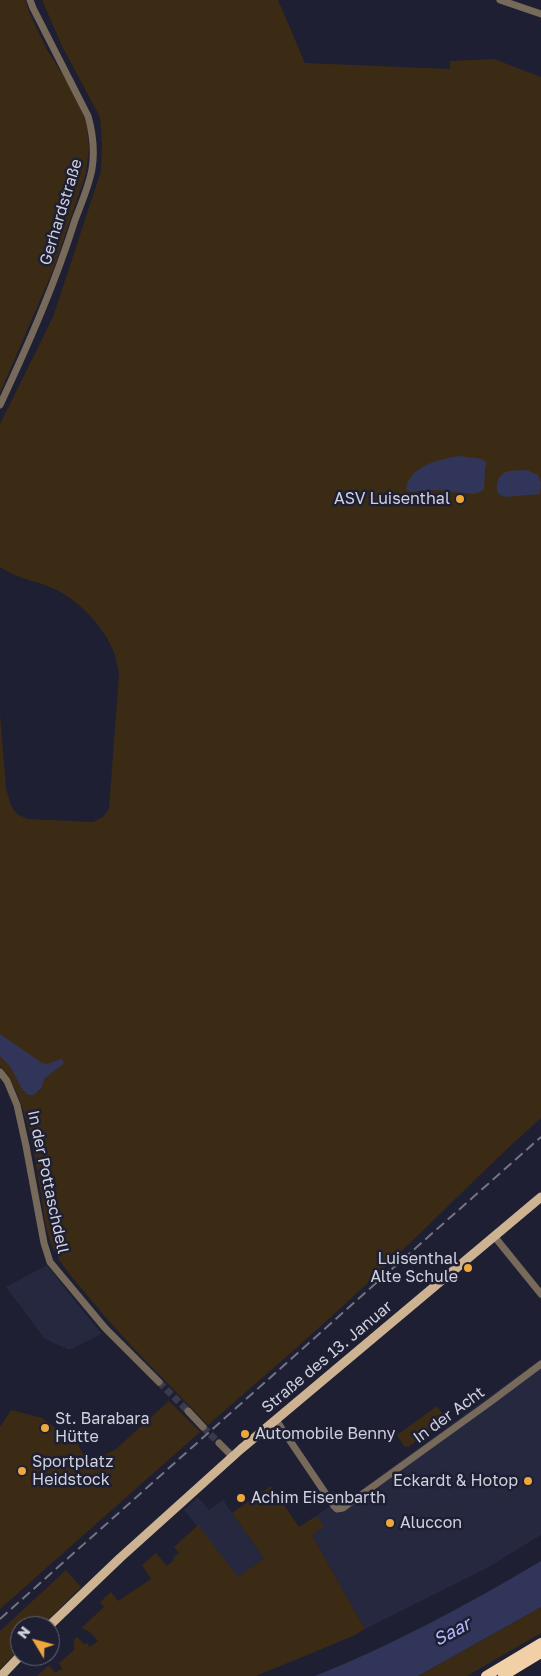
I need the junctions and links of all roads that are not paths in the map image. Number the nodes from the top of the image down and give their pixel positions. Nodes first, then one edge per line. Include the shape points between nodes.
1 (30, 0) edge
2 (500, 0) edge
3 (541, 14) edge
4 (0, 405) edge
5 (0, 1072) edge
6 (541, 1197) edge
7 (494, 1236) junction
8 (541, 1294) edge
9 (541, 1364) edge
10 (159, 1382) tunnel mouth
11 (188, 1411) tunnel mouth
12 (276, 1420) junction
13 (203, 1426) tunnel mouth
14 (219, 1443) tunnel mouth
15 (233, 1457) junction
16 (59, 1616) edge
17 (541, 1643) edge
18 (541, 1653) edge
19 (10, 1666) edge
20 (1, 1676) edge
21 (486, 1676) edge
22 (504, 1676) edge

1 - 4 street, Gerhardstraße via 88,116 94,148 92,170 67,245 33,334
2 - 3 street
5 - 10 street, In der Pottaschdell via 17,1105 50,1262 105,1328
6 - 7 main road, Straße des 13. Januar
7 - 8 street
7 - 12 main road, Straße des 13. Januar
9 - 12 street, In der Acht via 342,1508 334,1506
11 - 13 street
12 - 15 main road, Straße des 13. Januar
14 - 15 street
15 - 16 main road, Straße des 13. Januar
17 - 21 highway
18 - 22 highway
19 - 20 main road

